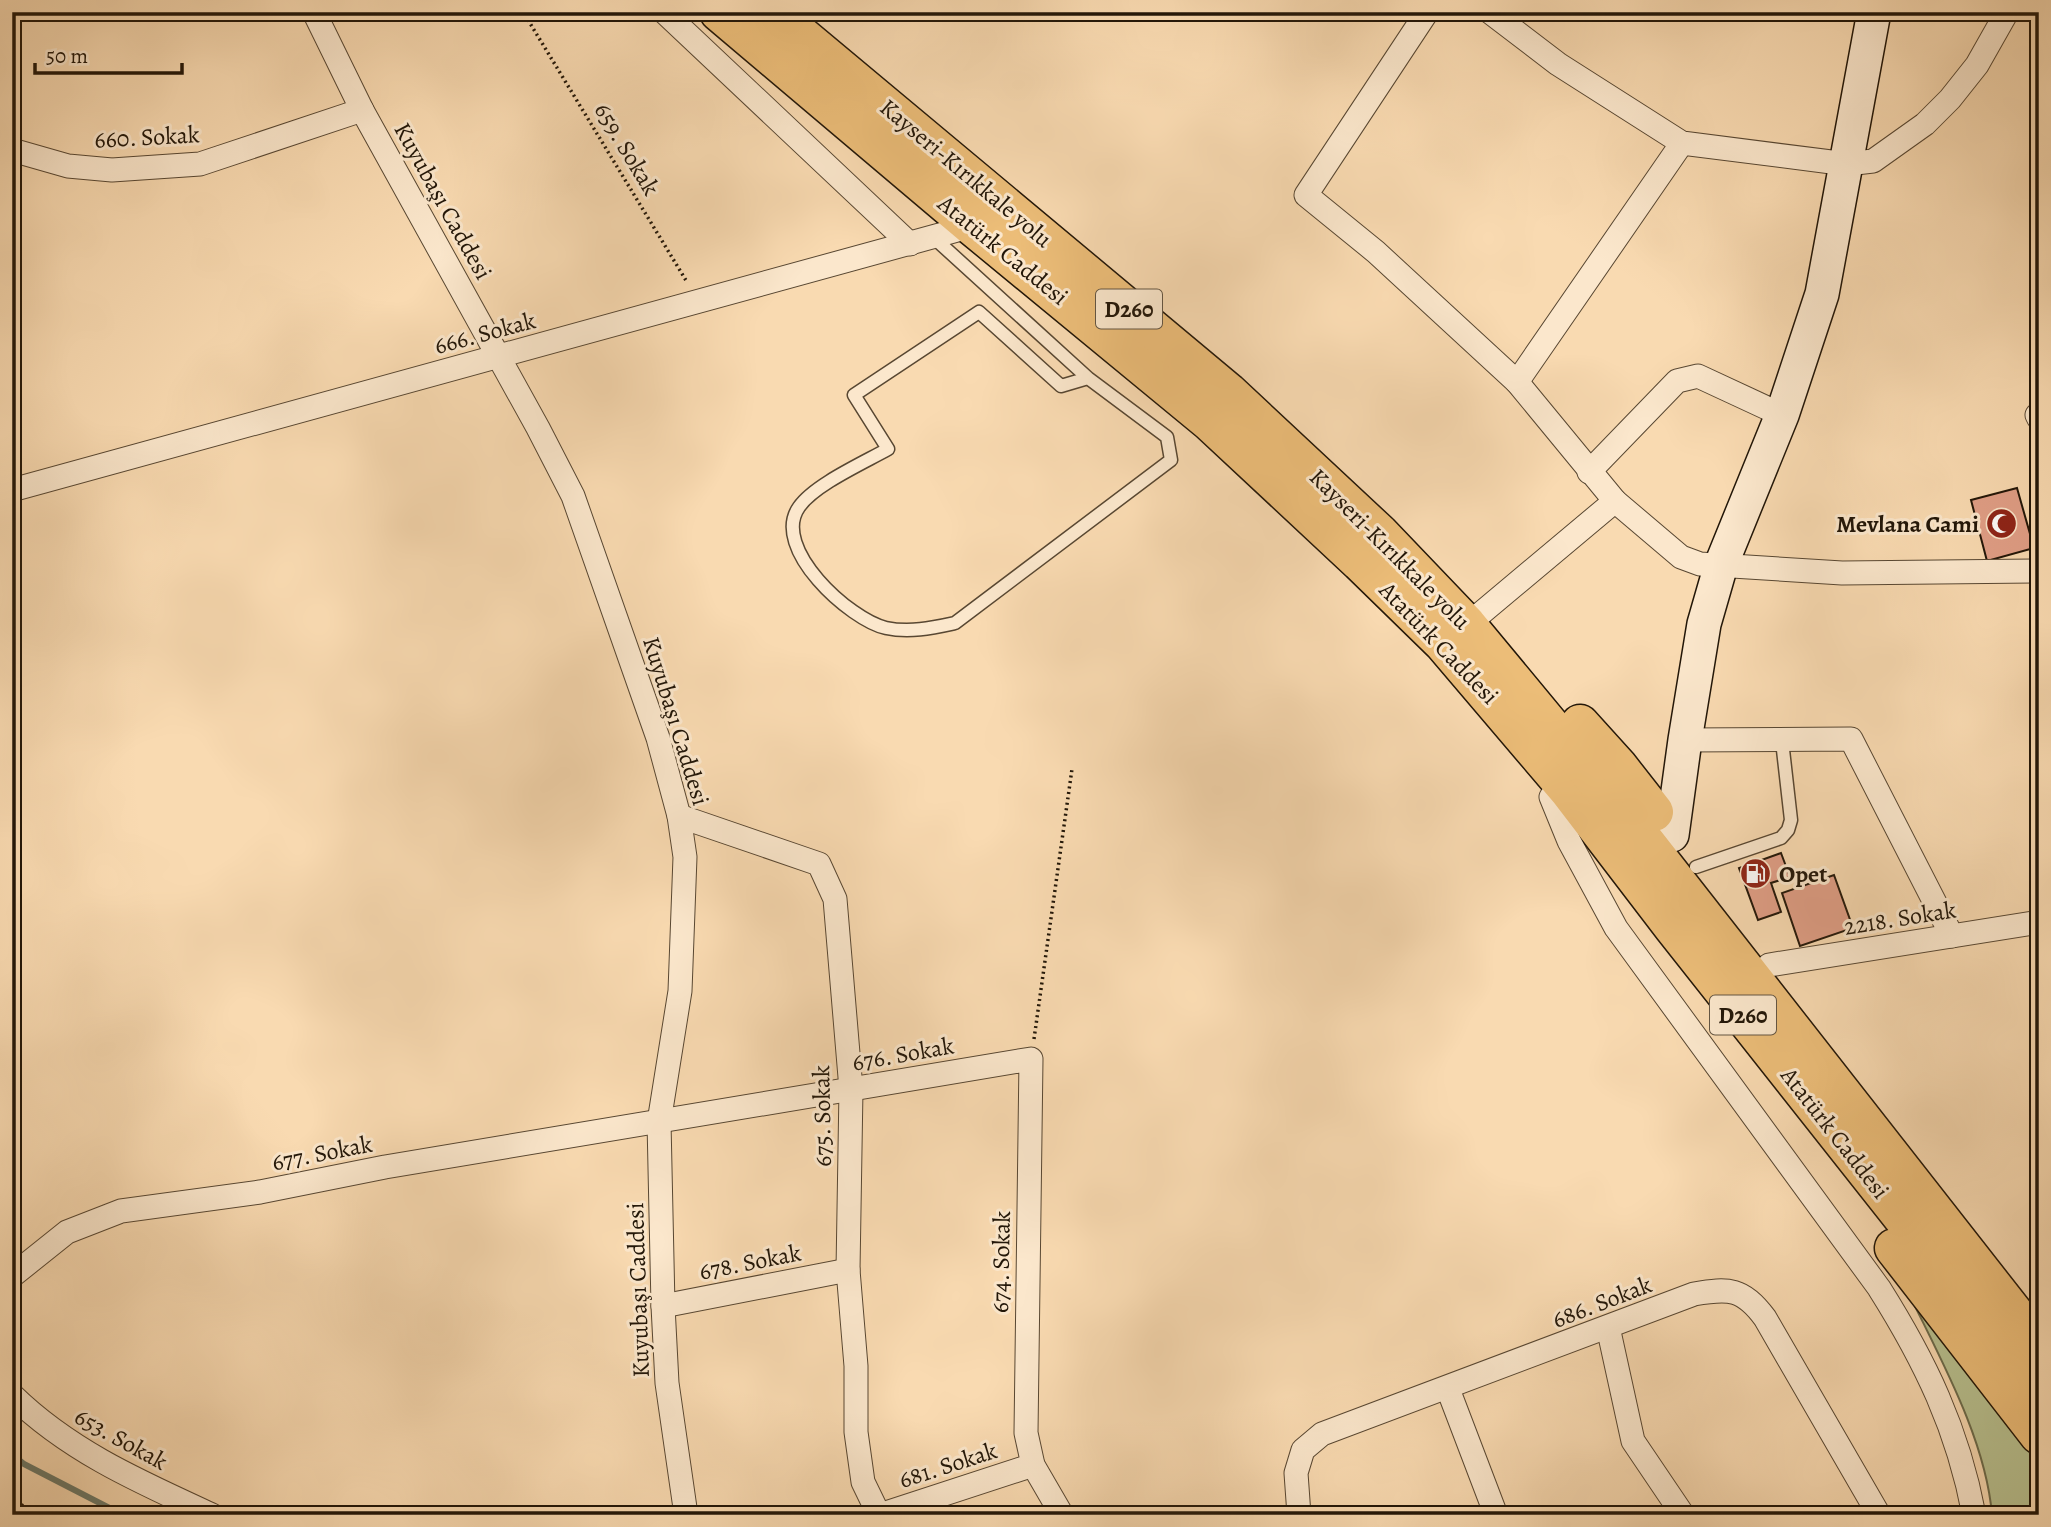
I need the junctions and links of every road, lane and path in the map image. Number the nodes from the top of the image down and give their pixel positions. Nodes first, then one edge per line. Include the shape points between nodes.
1 (314, 12) edge
2 (664, 12) edge
3 (719, 12) edge
4 (773, 12) edge
5 (1427, 12) edge
6 (1490, 12) edge
7 (1874, 12) edge
8 (2007, 12) edge
9 (525, 15) dead end
10 (362, 110) junction
11 (1682, 143) junction
12 (12, 150) edge
13 (1847, 164) junction
14 (972, 226) junction
15 (933, 237) junction
16 (910, 244) junction
17 (698, 302) junction
18 (499, 356) junction
19 (1088, 378) junction
20 (1517, 382) junction
21 (1782, 415) junction
22 (1589, 472) junction
23 (12, 490) edge
24 (1615, 501) junction
25 (1721, 565) junction
26 (2039, 571) edge
27 (1455, 634) junction
28 (1685, 740) junction
29 (1782, 741) junction
30 (1072, 769) dead end
31 (1551, 797) junction
32 (679, 816) junction
33 (1672, 835) junction
34 (1696, 867) junction
35 (2039, 922) edge
36 (1952, 936) junction
37 (1769, 965) junction
38 (1031, 1059) junction
39 (851, 1089) junction
40 (659, 1122) junction
41 (848, 1270) junction
42 (12, 1276) edge
43 (663, 1306) junction
44 (2039, 1314) edge
45 (1608, 1327) junction
46 (2039, 1345) edge
47 (1448, 1389) junction
48 (2039, 1391) edge
49 (12, 1395) edge
50 (2039, 1435) edge
51 (1034, 1465) junction
52 (12, 1500) edge
53 (38, 1515) edge
54 (212, 1515) edge
55 (686, 1515) edge
56 (879, 1515) edge
57 (1062, 1515) edge
58 (1299, 1515) edge
59 (1496, 1515) edge
60 (1683, 1515) edge
61 (1879, 1515) edge
62 (1974, 1515) edge

1 - 10 street, Kuyubaşı Caddesi
2 - 16 street
3 - 14 highway, Atatürk Caddesi / D260
4 - 27 highway, Kayseri-Kırıkkale yolu / D260 via 1227,391 1379,533
5 - 20 street via 1306,195 1376,252
6 - 11 street via 1558,64
7 - 13 street
8 - 13 street via 1977,65 1925,124 1873,161
9 - 17 path, 659. Sokak
10 - 12 street, 660. Sokak via 200,164 112,170 68,166
10 - 18 street, Kuyubaşı Caddesi
11 - 13 street
11 - 20 street
13 - 21 street via 1822,294
14 - 15 street, 666. Sokak
14 - 27 highway, Atatürk Caddesi / D260 via 1210,422 1360,562
15 - 16 street, 666. Sokak
15 - 19 lane
16 - 17 street, 666. Sokak
17 - 18 street, 666. Sokak
18 - 23 street, 666. Sokak
18 - 32 street, Kuyubaşı Caddesi via 573,496 658,738
19 - 19 lane via 1167,437 1171,460 955,623 919,630 885,628 856,613 821,585 793,537 798,508 810,495 888,449 854,395 979,312 1061,386
20 - 22 street
21 - 22 street via 1698,376 1677,381
21 - 25 street
22 - 24 street
24 - 25 street via 1681,557 1700,565
24 - 27 street
25 - 26 street via 1842,573
25 - 28 street via 1704,624
27 - 31 highway via 1469,690
27 - 33 highway via 1509,646 1618,766
27 - 46 highway, Kayseri-Kırıkkale yolu / D260 via 1621,811
27 - 48 highway, Atatürk Caddesi / D260 via 1479,683 1569,791
28 - 29 street
28 - 33 street
29 - 34 lane via 1791,820 1788,830 1781,838
29 - 36 street via 1851,739
30 - 38 path
31 - 50 highway
31 - 62 street via 1616,928 1908,1334 1954,1433
32 - 39 street, 675. Sokak via 819,864 835,900
32 - 40 street, Kuyubaşı Caddesi via 685,857 680,991
33 - 34 highway
34 - 37 highway
35 - 36 street, 2218. Sokak
36 - 37 street, 2218. Sokak
37 - 44 highway
38 - 39 street, 676. Sokak
38 - 51 street, 674. Sokak via 1025,1390 1026,1433
39 - 40 street, 676. Sokak
39 - 41 street, 675. Sokak
40 - 42 street, 677. Sokak via 260,1192 121,1211 68,1232
40 - 43 street, Kuyubaşı Caddesi
41 - 43 street, 678. Sokak
41 - 56 street, 675. Sokak via 856,1432 863,1482
43 - 55 street, Kuyubaşı Caddesi via 667,1383
45 - 47 street, 686. Sokak
45 - 60 street via 1633,1441
45 - 61 street, 686. Sokak via 1694,1294 1722,1289 1741,1293 1765,1318
47 - 58 street, 686. Sokak via 1322,1434 1303,1450 1296,1473
47 - 59 street
49 - 54 street, 653. Sokak via 70,1444
51 - 56 street, 681. Sokak
51 - 57 street, 674. Sokak
52 - 53 path

